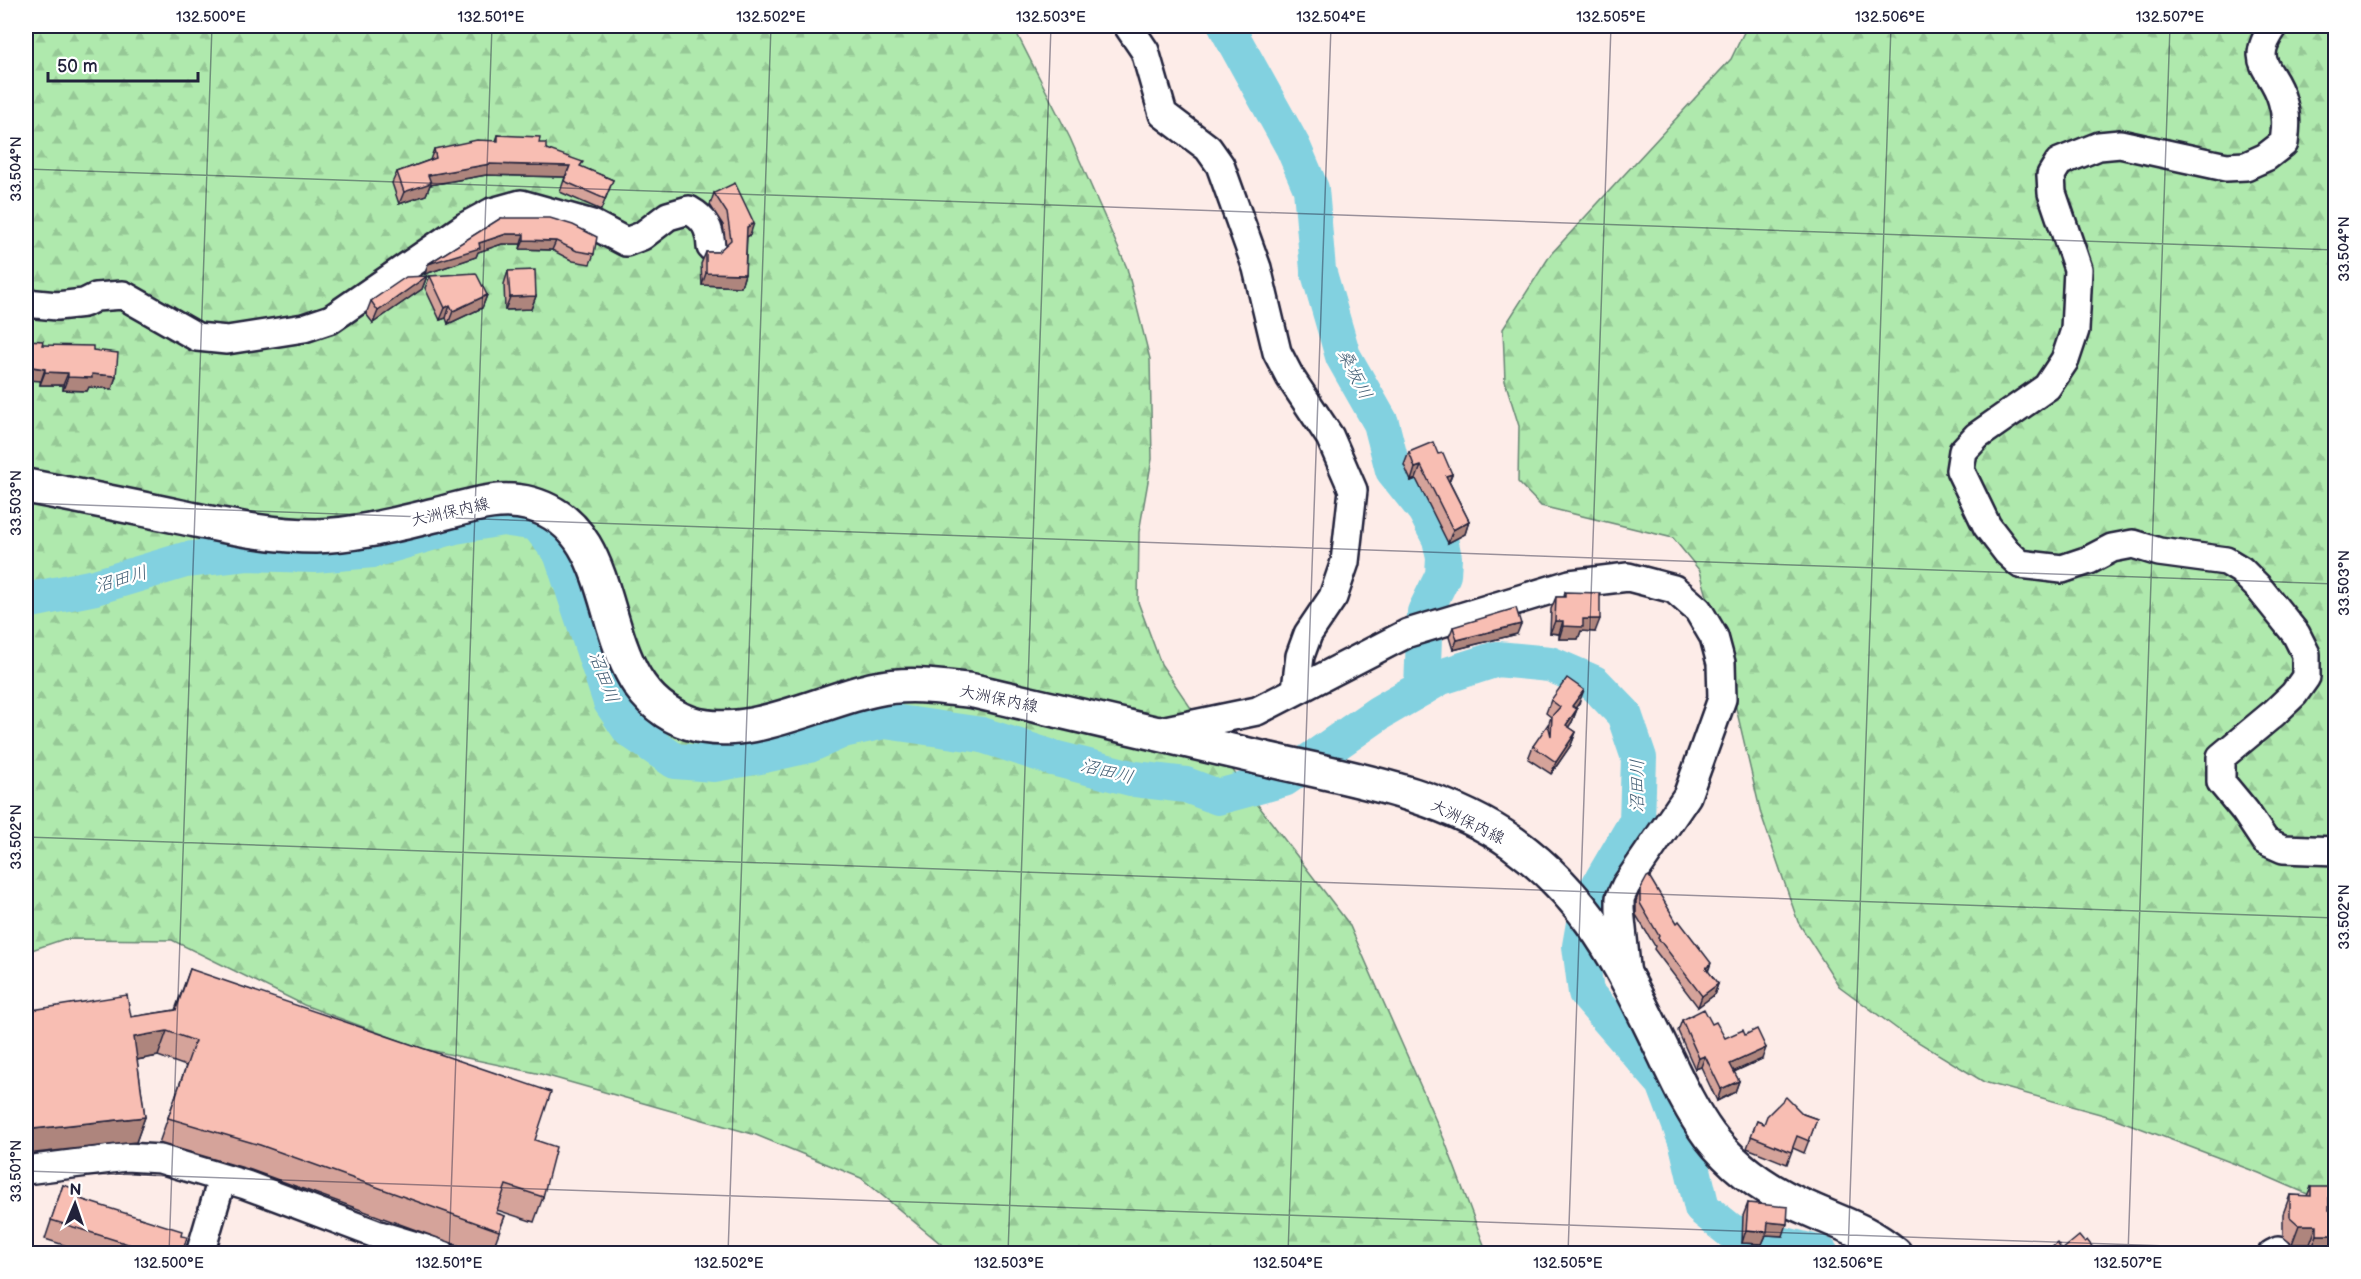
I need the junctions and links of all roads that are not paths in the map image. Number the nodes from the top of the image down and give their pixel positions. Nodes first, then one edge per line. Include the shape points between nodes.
1 (1128, 26) edge
2 (2274, 26) edge
3 (711, 247) dead end
4 (26, 303) edge
5 (26, 486) edge
6 (1296, 689) junction
7 (1152, 733) junction
8 (2336, 851) edge
9 (1627, 977) junction
10 (26, 1170) edge
11 (222, 1179) junction
12 (428, 1251) edge
13 (200, 1254) edge
14 (1895, 1254) edge
15 (2272, 1254) edge
16 (2279, 1254) edge

1 - 6 street via 1145,51 1163,114 1208,148 1220,165 1257,268 1277,352 1330,437 1353,490 1345,562 1334,597 1308,634 1300,656
2 - 8 street via 2265,40 2262,56 2268,76 2282,98 2287,124 2284,143 2266,157 2246,166 2226,167 2120,144 2078,152 2059,162 2051,175 2052,193 2078,269 2075,330 2065,360 2047,387 1977,436 1963,451 1960,470 1987,526 2020,564 2062,569 2112,548 2133,544 2159,552 2226,561 2259,588 2296,634 2306,654 2306,677 2274,713 2221,757 2221,782 2265,842 2283,849
3 - 4 street via 710,233 702,217 689,210 668,216 642,236 626,242 591,224 521,204 492,212 465,226 331,319 304,328 227,340 197,337 123,295 57,306
5 - 7 main road, 大洲保内線 via 282,535 354,532 488,500 517,501 560,517 583,544 609,608 624,660 635,679 647,696 689,723 736,728 903,685 974,691
6 - 7 street via 1257,711
6 - 9 street via 1408,633 1570,584 1628,577 1674,589 1698,610 1714,637 1721,663 1722,699 1688,796 1620,898
7 - 9 main road, 大洲保内線 via 1406,793 1492,829 1575,897
9 - 14 main road, 大洲保内線 via 1708,1134 1738,1167 1775,1193 1875,1237
10 - 11 street via 126,1157 160,1159
11 - 12 street
11 - 13 street
15 - 16 street

